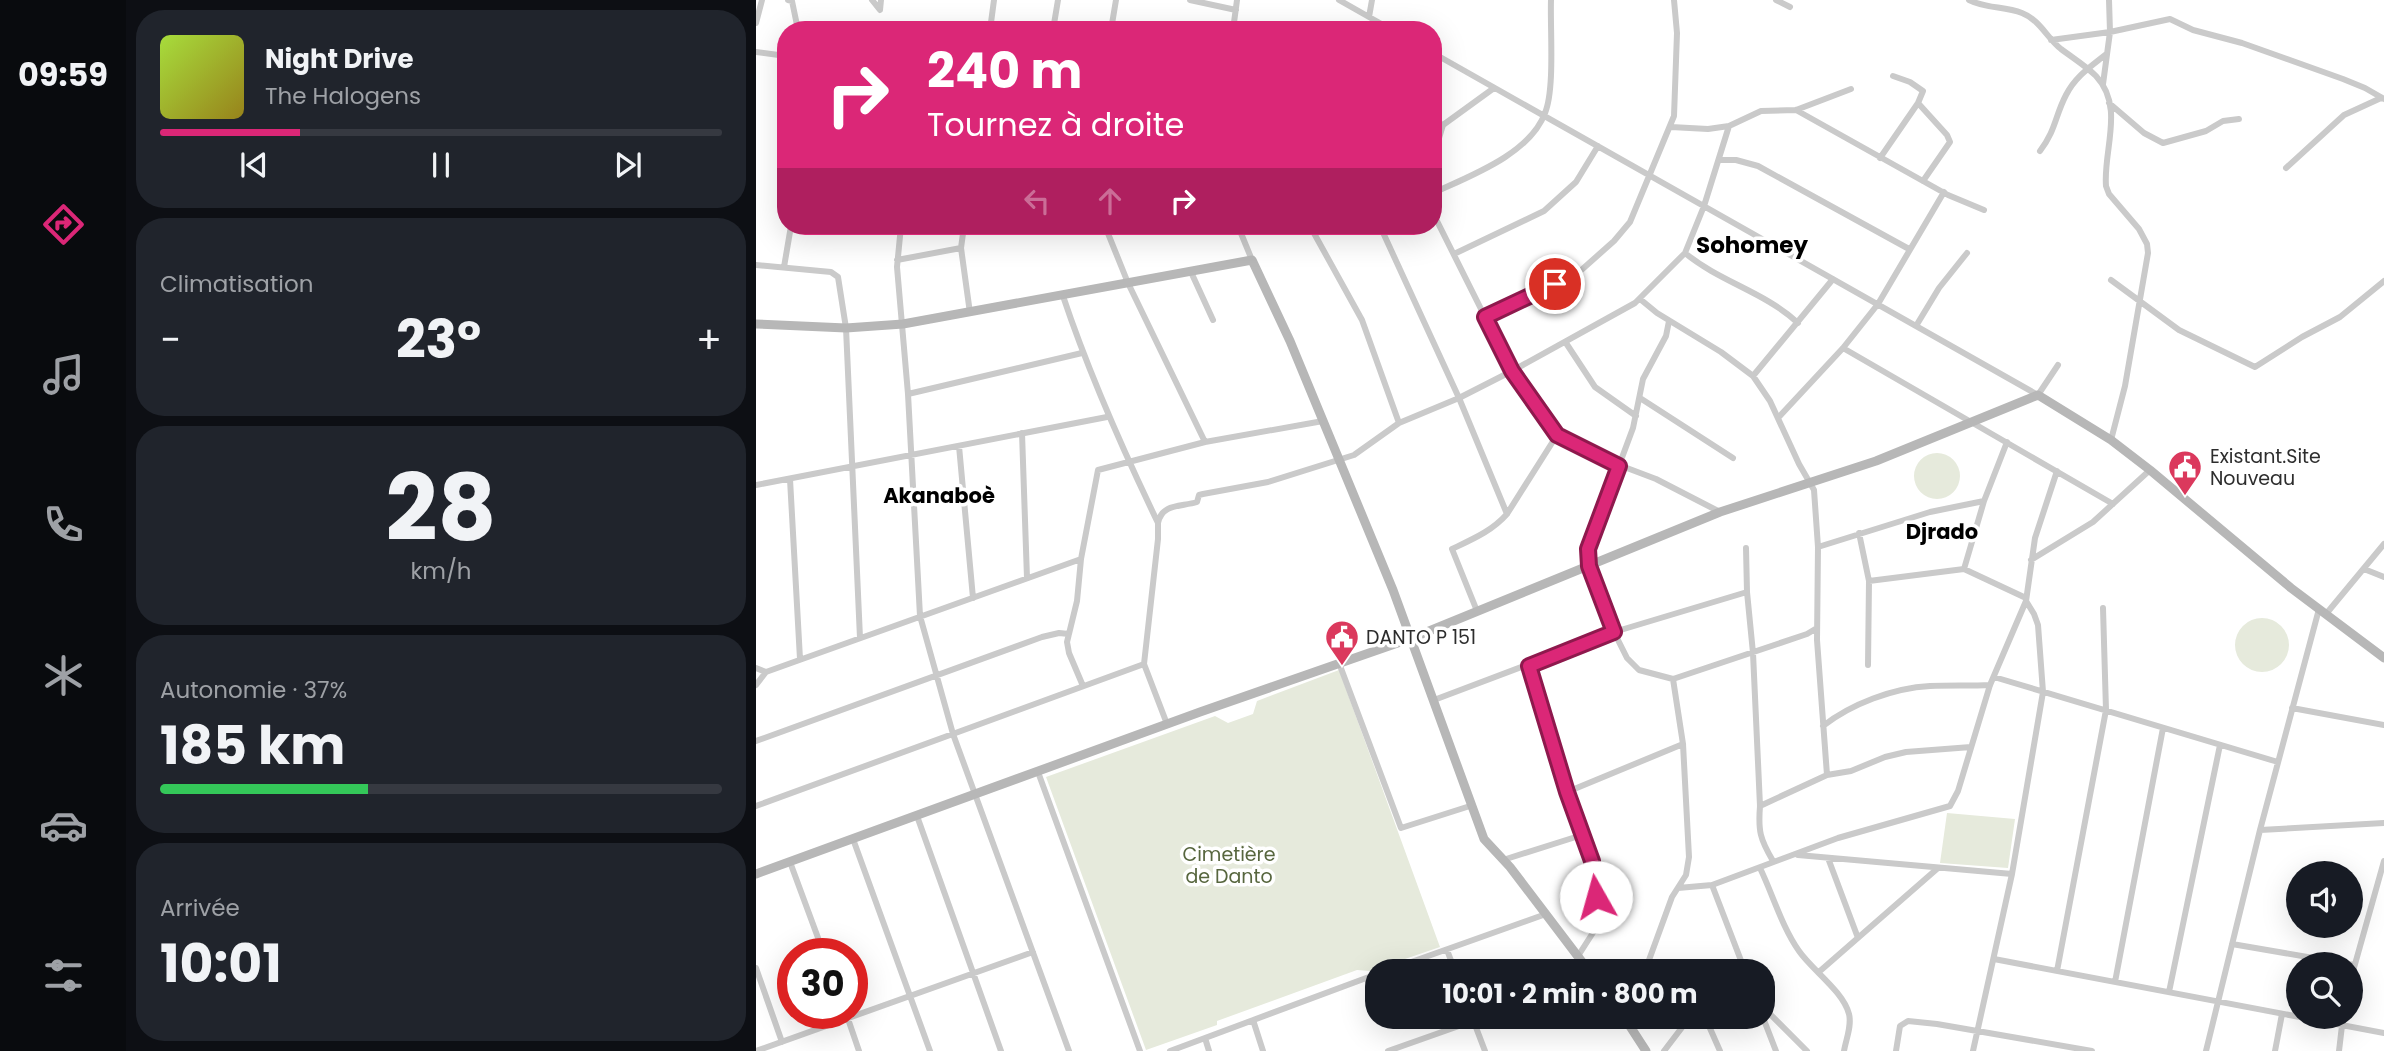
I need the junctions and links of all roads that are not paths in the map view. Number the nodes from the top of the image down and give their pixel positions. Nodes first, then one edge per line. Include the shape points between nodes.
1 (762, 0) edge
2 (788, 0) edge
3 (873, 0) edge
4 (881, 0) edge
5 (994, 0) edge
6 (1058, 0) edge
7 (1116, 0) edge
8 (1190, 0) edge
9 (1237, 0) edge
10 (1339, 0) edge
11 (1372, 0) edge
12 (1551, 0) edge
13 (1674, 0) edge
14 (1776, 0) edge
15 (1969, 0) edge
16 (2109, 0) edge
17 (1790, 7) dead end
18 (1236, 10) junction
19 (1369, 17) junction
20 (796, 21) edge
21 (991, 21) edge
22 (1055, 21) edge
23 (1112, 21) edge
24 (1234, 21) edge
25 (1376, 21) edge
26 (756, 23) edge
27 (2110, 32) junction
28 (2051, 40) junction
29 (756, 52) edge
30 (777, 55) edge
31 (2105, 55) junction
32 (1442, 58) edge
33 (2088, 69) junction
34 (1893, 76) dead end
35 (2103, 86) junction
36 (1494, 88) junction
37 (1851, 89) dead end
38 (2383, 99) edge
39 (1918, 103) junction
40 (2109, 103) junction
41 (1796, 110) junction
42 (1545, 116) junction
43 (2239, 119) dead end
44 (1443, 125) joint
45 (1729, 126) junction
46 (1671, 127) junction
47 (1442, 128) edge
48 (1598, 146) junction
49 (2040, 151) dead end
50 (1880, 158) junction
51 (1719, 160) junction
52 (2286, 168) dead end
53 (1651, 176) junction
54 (1923, 181) junction
55 (1442, 189) edge
56 (1944, 192) junction
57 (1704, 206) junction
58 (1984, 210) dead end
59 (1442, 231) edge
60 (789, 235) edge
61 (900, 235) edge
62 (963, 235) edge
63 (1109, 235) edge
64 (1242, 235) edge
65 (1315, 235) edge
66 (1384, 235) edge
67 (961, 248) junction
68 (1909, 249) junction
69 (1685, 253) junction
70 (1967, 253) dead end
71 (1454, 254) junction
72 (897, 260) junction
73 (1252, 260) junction
74 (756, 265) edge
75 (784, 267) junction
76 (1191, 272) junction
77 (1833, 279) junction
78 (2111, 279) dead end
79 (2384, 281) edge
80 (1128, 284) junction
81 (1063, 296) junction
82 (1640, 299) junction
83 (2139, 300) junction
84 (1878, 304) junction
85 (970, 313) junction
86 (1485, 317) junction
87 (1213, 320) dead end
88 (1669, 321) junction
89 (1798, 323) junction
90 (756, 324) edge
91 (903, 324) junction
92 (1916, 326) junction
93 (846, 328) junction
94 (1683, 328) junction
95 (1666, 336) junction
96 (1566, 343) junction
97 (1843, 348) junction
98 (1082, 353) junction
99 (2058, 365) dead end
100 (1512, 371) junction
101 (1754, 376) junction
102 (908, 394) junction
103 (2038, 395) junction
104 (1459, 398) junction
105 (1640, 398) junction
106 (1636, 416) junction
107 (1107, 417) junction
108 (1778, 418) junction
109 (1324, 421) junction
110 (1973, 422) junction
111 (1399, 423) junction
112 (1022, 433) junction
113 (1557, 435) junction
114 (2111, 440) junction
115 (1205, 442) junction
116 (2007, 442) junction
117 (959, 446) junction
118 (910, 455) junction
119 (1733, 458) dead end
120 (1128, 462) junction
121 (1340, 462) junction
122 (1619, 466) junction
123 (852, 467) junction
124 (2150, 470) junction
125 (2057, 471) junction
126 (790, 479) junction
127 (1809, 481) junction
128 (756, 485) edge
129 (1984, 501) junction
130 (2113, 504) junction
131 (1720, 512) junction
132 (1507, 514) junction
133 (1157, 523) junction
134 (1859, 533) junction
135 (2384, 544) edge
136 (1818, 547) junction
137 (1746, 548) dead end
138 (1081, 559) junction
139 (2031, 560) junction
140 (1589, 566) junction
141 (1964, 569) junction
142 (2364, 569) junction
143 (2384, 576) edge
144 (1027, 578) junction
145 (1869, 581) junction
146 (1747, 592) junction
147 (973, 598) junction
148 (2026, 599) junction
149 (2104, 608) dead end
150 (1477, 611) junction
151 (2322, 612) junction
152 (920, 616) junction
153 (1817, 628) junction
154 (1614, 632) junction
155 (1069, 634) junction
156 (1807, 634) junction
157 (860, 638) junction
158 (1412, 638) junction
159 (1817, 640) junction
160 (1754, 653) junction
161 (2384, 658) edge
162 (800, 659) junction
163 (1339, 663) junction
164 (1144, 664) junction
165 (1868, 665) dead end
166 (1529, 666) junction
167 (756, 668) edge
168 (766, 671) junction
169 (936, 676) junction
170 (1994, 677) junction
171 (1673, 679) junction
172 (756, 685) edge
173 (1990, 685) junction
174 (1083, 686) junction
175 (2043, 692) junction
176 (1434, 701) junction
177 (2292, 708) junction
178 (2106, 710) junction
179 (1822, 713) junction
180 (1834, 717) junction
181 (1167, 724) junction
182 (2384, 725) edge
183 (1823, 726) junction
184 (2163, 728) junction
185 (953, 734) junction
186 (756, 741) edge
187 (1683, 744) junction
188 (2220, 745) junction
189 (1971, 747) junction
190 (2278, 762) junction
191 (1038, 772) junction
192 (1827, 775) junction
193 (1567, 792) junction
194 (976, 795) junction
195 (756, 806) edge
196 (1471, 806) junction
197 (1760, 806) junction
198 (917, 816) junction
199 (2384, 822) edge
200 (2260, 830) junction
201 (1582, 835) junction
202 (853, 839) junction
203 (1796, 855) junction
204 (1828, 858) junction
205 (1502, 860) junction
206 (1773, 861) junction
207 (2384, 861) edge
208 (790, 862) junction
209 (1760, 868) junction
210 (1938, 868) junction
211 (756, 874) edge
212 (2012, 874) junction
213 (1712, 885) junction
214 (1678, 888) junction
215 (1546, 914) junction
216 (818, 938) edge
217 (1857, 938) junction
218 (2232, 944) junction
219 (1447, 950) junction
220 (1033, 952) junction
221 (2358, 952) edge
222 (2286, 953) edge
223 (1578, 956) junction
224 (1421, 959) edge
225 (1450, 959) edge
226 (1580, 959) edge
227 (1649, 959) edge
228 (1740, 959) edge
229 (1994, 959) junction
230 (756, 968) edge
231 (1820, 971) junction
232 (2057, 971) junction
233 (973, 974) junction
234 (1365, 978) edge
235 (2115, 982) junction
236 (2169, 992) junction
237 (910, 996) junction
238 (2218, 1002) junction
239 (868, 1009) edge
240 (2282, 1014) junction
241 (2286, 1015) edge
242 (1775, 1019) edge
243 (1253, 1020) junction
244 (814, 1029) edge
245 (851, 1029) edge
246 (1446, 1029) edge
247 (1477, 1029) edge
248 (1632, 1029) edge
249 (1681, 1029) edge
250 (1710, 1029) edge
251 (1767, 1029) edge
252 (2341, 1029) edge
253 (2359, 1029) edge
254 (1977, 1031) junction
255 (2384, 1033) edge
256 (1205, 1038) junction
257 (782, 1042) junction
258 (2050, 1047) edge
259 (756, 1051) edge
260 (859, 1051) edge
261 (930, 1051) edge
262 (1001, 1051) edge
263 (1069, 1051) edge
264 (1140, 1051) edge
265 (1170, 1051) edge
266 (1209, 1051) edge
267 (1263, 1051) edge
268 (1388, 1051) edge
269 (1485, 1051) edge
270 (1646, 1051) edge
271 (1664, 1051) edge
272 (1720, 1051) edge
273 (1776, 1051) edge
274 (1807, 1051) edge
275 (1844, 1051) edge
276 (1896, 1051) edge
277 (1973, 1051) edge
278 (2092, 1051) edge
279 (2206, 1051) edge
280 (2275, 1051) edge
281 (2339, 1051) edge

1 - 26 street
2 - 20 street
3 - 4 street via 880,10
5 - 21 street
6 - 22 street
7 - 23 street
8 - 18 street
9 - 18 street
10 - 19 street
11 - 19 street
12 - 42 street
13 - 46 street
14 - 17 street
15 - 28 street via 2020,13 2042,27
16 - 27 street
18 - 24 street
19 - 25 street
27 - 28 street
27 - 31 street
27 - 38 street via 2170,19 2343,79
28 - 33 street
29 - 30 street
31 - 33 street
31 - 35 street
32 - 36 street
33 - 35 street
33 - 49 street via 2066,94 2053,133
34 - 39 street via 1923,91
35 - 40 street
36 - 42 street
36 - 44 street
37 - 41 street
38 - 52 street via 2344,115
39 - 50 street
39 - 54 street via 1950,142
40 - 43 street via 2163,143
40 - 83 street via 2112,122 2106,186 2147,244
41 - 45 street via 1761,111
41 - 50 street
42 - 48 street
42 - 55 street via 1506,158
44 - 47 street
45 - 46 street
45 - 51 street
46 - 53 street
48 - 53 street
48 - 71 street via 1576,182 1544,211
50 - 54 street
51 - 57 street
51 - 68 street via 1758,166
53 - 57 street
53 - 86 street via 1624,231 1578,273
54 - 56 street
56 - 58 street
56 - 68 street
57 - 69 street
57 - 77 street
59 - 71 street
60 - 75 street
61 - 72 street
62 - 67 street
63 - 80 street
64 - 73 street
65 - 111 street via 1362,320
66 - 104 street
67 - 72 street
67 - 85 street
68 - 84 street
69 - 82 street
69 - 89 street via 1714,275 1787,312
70 - 92 street
71 - 86 street
72 - 91 street
73 - 76 street
73 - 109 street
74 - 75 street
75 - 93 street via 837,275
76 - 80 street
76 - 87 street
77 - 84 street
77 - 89 street
78 - 83 street
79 - 83 street via 2340,317 2255,367 2179,330
80 - 81 street
80 - 115 street
81 - 85 street
81 - 98 street
82 - 88 street
82 - 96 street
83 - 114 street
84 - 92 street
84 - 97 street
85 - 91 street
86 - 100 street
88 - 94 street
88 - 95 street
89 - 101 street
90 - 93 street
91 - 93 street
91 - 102 street
92 - 103 street
93 - 123 street
94 - 95 street
94 - 101 street
95 - 105 street via 1646,372
96 - 100 street
96 - 106 street via 1595,387
97 - 108 street
97 - 110 street
98 - 102 street
98 - 107 street
99 - 103 street
100 - 104 street
100 - 113 street
101 - 108 street
102 - 118 street
103 - 110 street
103 - 114 street
104 - 111 street
104 - 132 street
105 - 106 street
105 - 119 street
106 - 122 street
107 - 112 street
107 - 120 street
108 - 127 street
109 - 115 street
109 - 121 street
110 - 116 street
110 - 127 street via 1876,461
111 - 121 street
112 - 117 street
112 - 144 street
113 - 122 street
113 - 132 street
114 - 124 street
115 - 120 street
116 - 125 street
116 - 129 street
117 - 118 street
117 - 147 street
118 - 123 street
118 - 152 street
120 - 133 street
120 - 138 street via 1096,473
121 - 133 street via 1199,495 1197,502 1163,511
121 - 158 street
122 - 131 street
122 - 140 street via 1589,543
123 - 126 street
123 - 157 street
124 - 130 street
124 - 151 street
125 - 130 street
125 - 139 street
126 - 128 street
126 - 162 street
127 - 131 street
127 - 136 street via 1815,496
129 - 134 street
129 - 141 street
130 - 139 street
131 - 140 street
132 - 150 street via 1491,530 1452,549
133 - 164 street
134 - 136 street
134 - 145 street
135 - 142 street
136 - 153 street
137 - 146 street
138 - 144 street
138 - 155 street
139 - 148 street
140 - 150 street
140 - 154 street
141 - 145 street
141 - 148 street
142 - 143 street
142 - 151 street
144 - 147 street
145 - 165 street
146 - 154 street
146 - 160 street
147 - 152 street
148 - 170 street
148 - 175 street via 2038,625
149 - 178 street
150 - 158 street
151 - 161 street
151 - 177 street
152 - 157 street
152 - 169 street
153 - 156 street
153 - 159 street
154 - 166 street
154 - 171 street via 1639,670
155 - 169 street via 1050,634
155 - 174 street via 1068,649
156 - 159 street
156 - 160 street
157 - 162 street
158 - 163 street
158 - 176 street
159 - 179 street
160 - 171 street
160 - 197 street
162 - 168 street
163 - 181 street
163 - 196 street via 1401,828
164 - 174 street
164 - 181 street
166 - 176 street
166 - 193 street
167 - 168 street
168 - 172 street
169 - 185 street
169 - 186 street
170 - 173 street
170 - 175 street
171 - 187 street
173 - 180 street via 1906,689
173 - 189 street
174 - 185 street
175 - 178 street
175 - 212 street
176 - 196 street
177 - 182 street
177 - 190 street
178 - 184 street
178 - 232 street
179 - 180 street
179 - 183 street
180 - 183 street
181 - 191 street
183 - 192 street
184 - 188 street
184 - 235 street
185 - 194 street
185 - 195 street
187 - 193 street
187 - 214 street via 1689,857
188 - 190 street
188 - 236 street
189 - 192 street via 1906,752
189 - 203 street via 1950,806
190 - 200 street
191 - 194 street
191 - 264 street
192 - 197 street
193 - 201 street
194 - 198 street
194 - 220 street
196 - 205 street via 1484,839
197 - 206 street via 1760,838
198 - 202 street
198 - 233 street
199 - 200 street
200 - 218 street
201 - 205 street
201 - 223 street via 1595,876 1595,928
202 - 208 street
202 - 237 street
203 - 204 street
203 - 206 street
204 - 210 street
204 - 217 street
205 - 215 street
206 - 209 street
207 - 221 street
208 - 211 street
208 - 216 street
209 - 213 street
209 - 231 street via 1797,948
210 - 212 street
210 - 217 street
212 - 229 street
213 - 214 street
213 - 228 street
214 - 227 street
215 - 219 street
215 - 223 street
217 - 231 street
218 - 222 street
218 - 238 street
219 - 224 street
219 - 225 street
220 - 233 street
220 - 263 street
223 - 226 street
229 - 232 street
229 - 254 street
230 - 257 street
231 - 275 street via 1849,1011
232 - 235 street
233 - 237 street
233 - 262 street
234 - 243 street
235 - 236 street
236 - 238 street
237 - 239 street
237 - 261 street
238 - 240 street
238 - 279 street
240 - 241 street
240 - 280 street
242 - 274 street
243 - 256 street
243 - 267 street
244 - 257 street
245 - 260 street
246 - 268 street
247 - 269 street
248 - 270 street
249 - 271 street
250 - 272 street
251 - 273 street
252 - 281 street
253 - 255 street
254 - 258 street
254 - 276 street via 1904,1022
254 - 277 street
256 - 265 street
256 - 266 street
257 - 259 street
258 - 278 street

